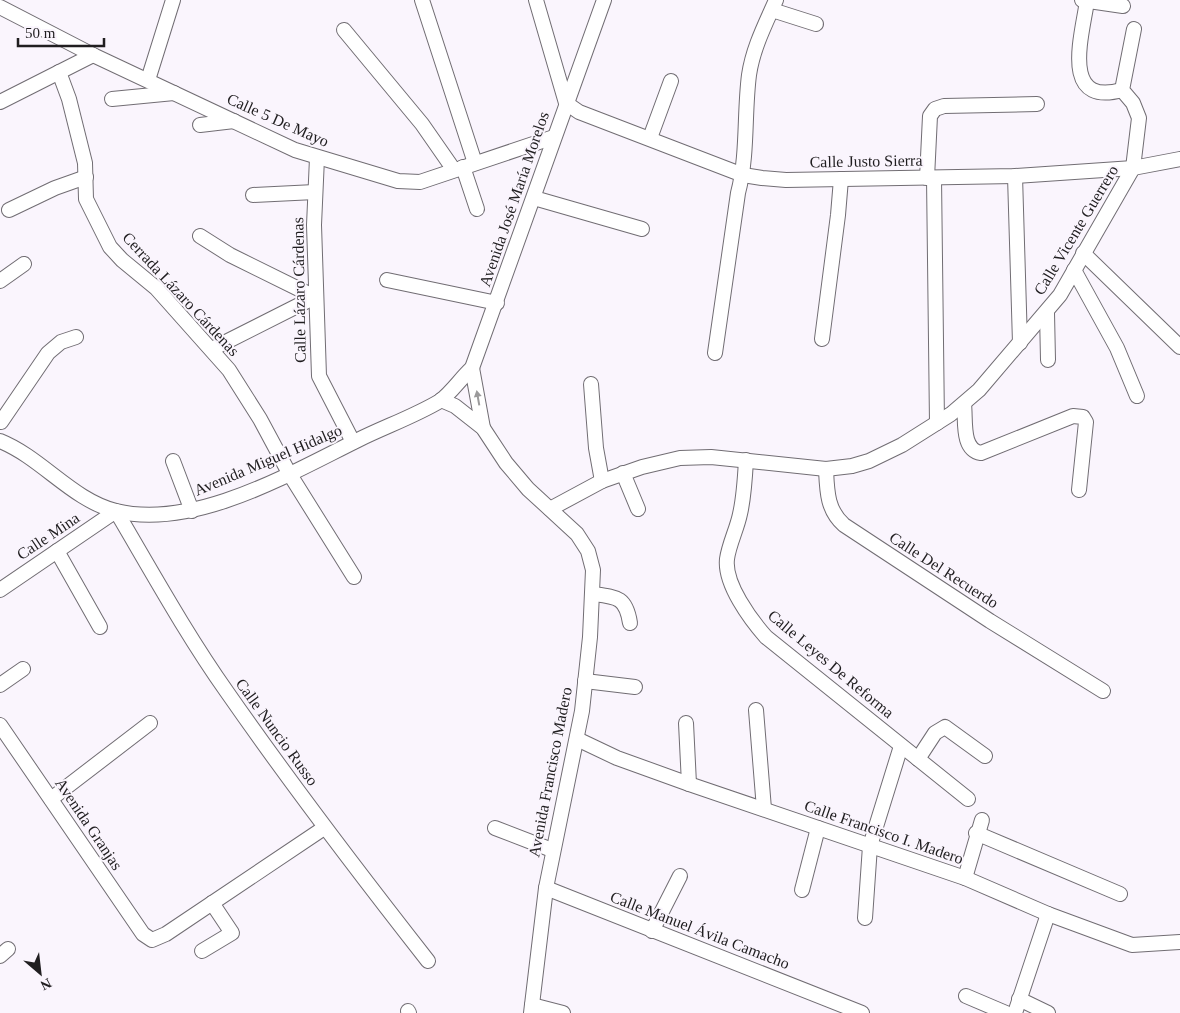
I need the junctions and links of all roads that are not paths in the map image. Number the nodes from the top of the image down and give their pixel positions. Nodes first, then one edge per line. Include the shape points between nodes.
1 (174, 0) edge
2 (422, 0) edge
3 (536, 0) edge
4 (604, 0) edge
5 (1092, 1) edge
6 (774, 5) edge
7 (1124, 6) dead end
8 (0, 8) edge
9 (816, 24) dead end
10 (1134, 29) dead end
11 (344, 30) dead end
12 (93, 55) junction
13 (59, 72) junction
14 (148, 80) junction
15 (671, 81) dead end
16 (1122, 90) junction
17 (175, 93) junction
18 (112, 99) dead end
19 (0, 102) edge
20 (566, 103) junction
21 (1038, 104) dead end
22 (236, 121) junction
23 (200, 125) dead end
24 (554, 137) junction
25 (650, 138) junction
26 (316, 158) junction
27 (1180, 160) edge
28 (464, 167) junction
29 (1133, 168) junction
30 (742, 175) junction
31 (1015, 176) junction
32 (86, 177) junction
33 (930, 178) junction
34 (841, 179) junction
35 (315, 192) junction
36 (253, 195) dead end
37 (534, 198) junction
38 (9, 210) dead end
39 (477, 210) dead end
40 (642, 229) dead end
41 (200, 236) dead end
42 (1083, 253) junction
43 (24, 264) dead end
44 (1074, 270) junction
45 (387, 280) dead end
46 (0, 282) edge
47 (315, 297) junction
48 (496, 303) junction
49 (1047, 312) junction
50 (76, 337) dead end
51 (822, 339) dead end
52 (1020, 343) junction
53 (1180, 347) edge
54 (212, 349) junction
55 (715, 353) dead end
56 (1048, 360) dead end
57 (472, 368) junction
58 (591, 384) dead end
59 (1137, 396) dead end
60 (441, 400) junction
61 (964, 404) junction
62 (1, 421) edge
63 (937, 422) junction
64 (483, 428) junction
65 (353, 442) junction
66 (6, 443) edge
67 (746, 460) junction
68 (173, 462) dead end
69 (826, 469) junction
70 (289, 473) junction
71 (623, 473) junction
72 (602, 481) junction
73 (1079, 490) dead end
74 (550, 509) junction
75 (638, 509) dead end
76 (116, 511) junction
77 (192, 511) junction
78 (57, 551) junction
79 (354, 577) dead end
80 (0, 590) edge
81 (593, 594) junction
82 (630, 623) dead end
83 (100, 627) dead end
84 (23, 669) dead end
85 (586, 681) junction
86 (0, 685) edge
87 (635, 687) dead end
88 (1103, 691) dead end
89 (756, 710) dead end
90 (150, 723) dead end
91 (686, 723) dead end
92 (0, 725) edge
93 (577, 739) junction
94 (901, 746) junction
95 (985, 756) dead end
96 (918, 760) junction
97 (689, 784) junction
98 (51, 799) junction
99 (968, 799) dead end
100 (764, 809) junction
101 (324, 828) junction
102 (496, 828) dead end
103 (818, 828) junction
104 (870, 846) junction
105 (552, 850) junction
106 (680, 876) dead end
107 (964, 878) junction
108 (546, 888) junction
109 (802, 890) dead end
110 (1120, 894) dead end
111 (212, 904) junction
112 (1048, 914) junction
113 (865, 918) dead end
114 (652, 931) junction
115 (1180, 942) edge
116 (202, 951) dead end
117 (428, 961) dead end
118 (966, 996) dead end
119 (1019, 999) junction
120 (532, 1009) edge
121 (839, 1009) edge
122 (563, 1013) edge
123 (862, 1013) edge
124 (1006, 1013) edge
125 (1015, 1013) edge
126 (1048, 1013) edge

1 - 14 street
2 - 28 street
3 - 20 street
4 - 20 street, Avenida José María Morelos
5 - 7 street
5 - 16 street via 1078,66 1080,76 1091,90 1099,93
6 - 9 street
6 - 30 street via 753,53
8 - 12 street, Calle 5 De Mayo
10 - 16 street
11 - 28 street via 422,124
12 - 13 street
12 - 14 street, Calle 5 De Mayo
13 - 19 street
13 - 32 street, Cerrada Lázaro Cárdenas via 85,163
14 - 17 street, Calle 5 De Mayo
15 - 25 street
16 - 29 street via 1133,102 1138,118
17 - 18 street
17 - 22 street, Calle 5 De Mayo
20 - 24 street, Avenida José María Morelos
20 - 25 street, Calle Justo Sierra via 579,112
21 - 33 street via 944,106 935,109 930,116
22 - 23 street
22 - 26 street, Calle 5 De Mayo
24 - 28 street, Calle 5 De Mayo
24 - 37 street, Avenida José María Morelos
25 - 30 street, Calle Justo Sierra
26 - 28 street, Calle 5 De Mayo via 407,183 420,182
26 - 35 street, Calle Lázaro Cárdenas
27 - 29 street, Calle Justo Sierra
28 - 39 street
29 - 31 street, Calle Justo Sierra
29 - 42 street, Calle Vicente Guerrero
30 - 34 street, Calle Justo Sierra via 786,180
30 - 55 street
31 - 33 street, Calle Justo Sierra
31 - 52 street
32 - 38 street
32 - 54 street, Cerrada Lázaro Cárdenas via 86,199 110,247 156,288
33 - 34 street, Calle Justo Sierra
33 - 63 street
34 - 51 street
35 - 36 street
35 - 47 street, Calle Lázaro Cárdenas
37 - 40 street
37 - 48 street, Avenida José María Morelos
41 - 47 street via 230,255
42 - 44 street, Calle Vicente Guerrero
42 - 53 street
43 - 46 street
44 - 49 street, Calle Vicente Guerrero
44 - 59 street via 1117,348
45 - 48 street
47 - 54 street
47 - 65 street, Calle Lázaro Cárdenas via 319,376
48 - 57 street, Avenida José María Morelos
49 - 52 street, Calle Vicente Guerrero
49 - 56 street
50 - 62 street via 61,342 48,354
52 - 61 street, Calle Vicente Guerrero
54 - 70 street, Cerrada Lázaro Cárdenas via 260,419
57 - 60 street, Avenida José María Morelos
64 -> 57 street, Avenida Francisco Madero
58 - 72 street
60 - 64 street, Avenida Francisco Madero via 456,406
60 - 65 street, Avenida Miguel Hidalgo
61 - 63 street, Calle Vicente Guerrero
61 - 73 street via 968,443 971,449 981,453 1073,416 1083,416 1086,422
62 - 66 street via 9,435
63 - 69 street, Calle Vicente Guerrero via 902,445 869,461
64 - 74 street, Avenida Francisco Madero via 528,489
65 - 70 street, Avenida Miguel Hidalgo
66 - 76 street, Avenida Miguel Hidalgo via 88,499
67 - 69 street, Calle Vicente Guerrero
67 - 71 street, Calle Vicente Guerrero via 696,457
67 - 94 street, Calle Leyes De Reforma via 741,513 727,560 734,590 754,624 766,637
68 - 77 street
69 - 88 street, Calle Del Recuerdo via 830,507 844,525
70 - 77 street, Avenida Miguel Hidalgo via 215,505
70 - 79 street
71 - 72 street, Calle Vicente Guerrero
71 - 75 street
72 - 74 street, Calle Vicente Guerrero
74 - 81 street, Avenida Francisco Madero via 576,534 588,551 593,570
76 - 77 street, Avenida Miguel Hidalgo via 149,516
76 - 78 street, Calle Mina
76 - 101 street, Calle Nuncio Russo via 210,667
78 - 80 street, Calle Mina
78 - 83 street
81 - 82 street via 615,596 623,601
81 - 85 street, Avenida Francisco Madero
84 - 86 street
85 - 87 street
85 - 93 street, Avenida Francisco Madero
89 - 100 street
90 - 98 street
91 - 97 street
92 - 98 street, Avenida Granjas
93 - 97 street, Calle Francisco I. Madero via 617,758
93 - 105 street, Avenida Francisco Madero
94 - 96 street, Calle Leyes De Reforma
94 - 104 street
95 - 96 street via 945,727 935,733
96 - 99 street, Calle Leyes De Reforma
97 - 100 street, Calle Francisco I. Madero
98 - 111 street, Avenida Granjas via 143,934 152,940
100 - 103 street, Calle Francisco I. Madero
101 - 111 street
101 - 117 street, Calle Nuncio Russo
102 - 105 street
103 - 104 street, Calle Francisco I. Madero
103 - 109 street
104 - 107 street, Calle Francisco I. Madero
104 - 113 street
105 - 108 street, Avenida Francisco Madero
106 - 114 street
107 - 110 street via 979,826
107 - 112 street, Calle Francisco I. Madero
108 - 114 street, Calle Manuel Ávila Camacho
108 - 120 street, Avenida Francisco Madero
111 - 116 street via 232,933
112 - 115 street, Calle Francisco I. Madero via 1132,945
112 - 119 street
114 - 121 street, Calle Manuel Ávila Camacho
118 - 124 street
119 - 125 street
119 - 126 street
120 - 122 street
121 - 123 street, Calle Manuel Ávila Camacho

